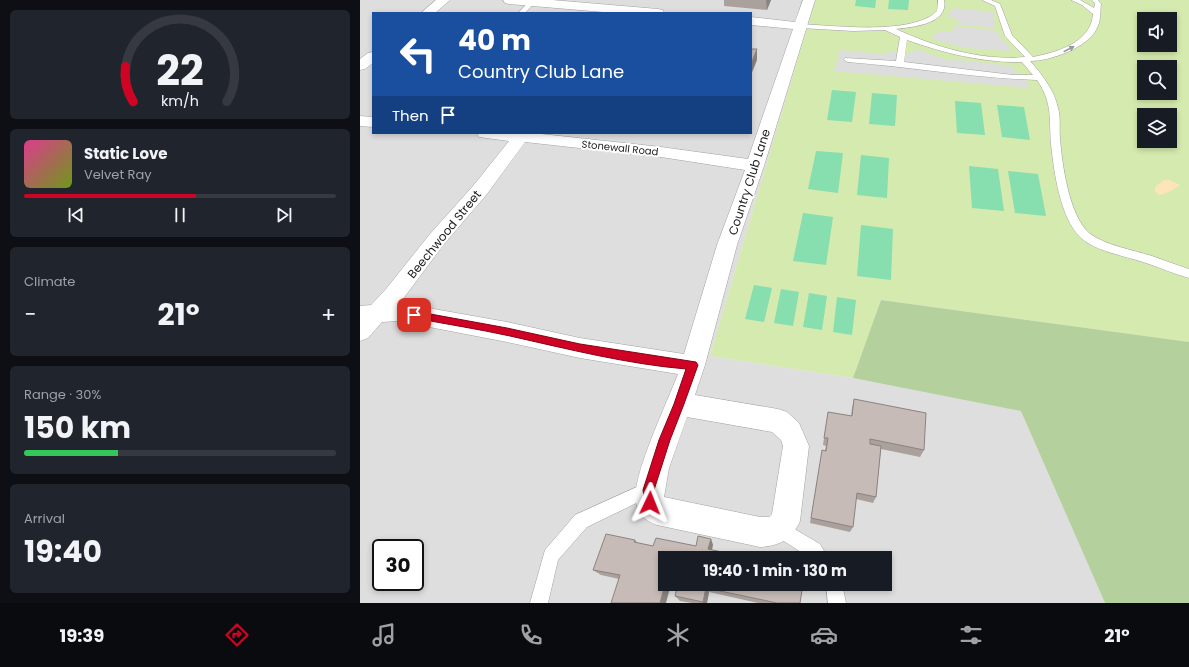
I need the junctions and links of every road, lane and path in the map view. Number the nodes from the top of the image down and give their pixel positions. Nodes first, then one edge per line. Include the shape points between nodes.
1 (444, 0) edge
2 (509, 0) edge
3 (809, 0) edge
4 (941, 0) edge
5 (986, 0) edge
6 (1074, 0) edge
7 (1095, 0) edge
8 (532, 2) junction
9 (621, 8) edge
10 (428, 12) edge
11 (522, 12) edge
12 (651, 12) edge
13 (1096, 13) junction
14 (752, 21) edge
15 (801, 26) junction
16 (887, 28) junction
17 (904, 37) junction
18 (372, 57) edge
19 (1028, 59) junction
20 (848, 60) dead end
21 (900, 64) junction
22 (360, 66) edge
23 (1040, 78) junction
24 (360, 121) edge
25 (372, 122) edge
26 (504, 134) edge
27 (522, 135) edge
28 (755, 166) junction
29 (1189, 274) edge
30 (368, 315) edge
31 (360, 331) edge
32 (693, 365) junction
33 (679, 404) junction
34 (648, 490) junction
35 (779, 528) junction
36 (815, 551) edge
37 (835, 591) edge
38 (539, 603) edge
39 (837, 603) edge

1 - 10 street
2 - 8 street
3 - 15 street, Country Club Lane
4 - 16 lane via 940,11 930,19
5 - 19 lane via 998,5 1009,36
6 - 13 lane
7 - 13 lane via 1098,4
8 - 9 street
8 - 11 lane
9 - 12 street
19 -> 13 lane via 1066,51 1085,39 1096,23
14 - 15 street
15 - 16 lane
15 - 28 street, Country Club Lane
16 - 17 lane
17 - 19 lane via 958,53 1008,60
17 - 21 lane
18 - 22 street
19 - 23 lane
20 - 21 lane
21 - 23 lane
23 - 29 lane via 1055,110 1055,136 1060,172 1075,223 1085,235 1109,248 1134,254
24 - 25 street
26 - 27 street, Stonewall Road
27 - 28 street, Stonewall Road via 581,145 661,152
27 - 30 street, Beechwood Street via 394,295
28 - 32 street, Country Club Lane via 727,245
30 - 31 street, Beechwood Street
30 - 32 street via 398,312 580,348
32 - 33 street, Country Club Lane
33 - 34 street, Country Club Lane
33 - 35 street via 778,421 788,428 795,438 796,446 785,521
34 - 35 street via 650,503 658,511 760,532 770,532
34 - 38 lane via 581,521 550,556
35 - 36 lane
37 - 39 lane

